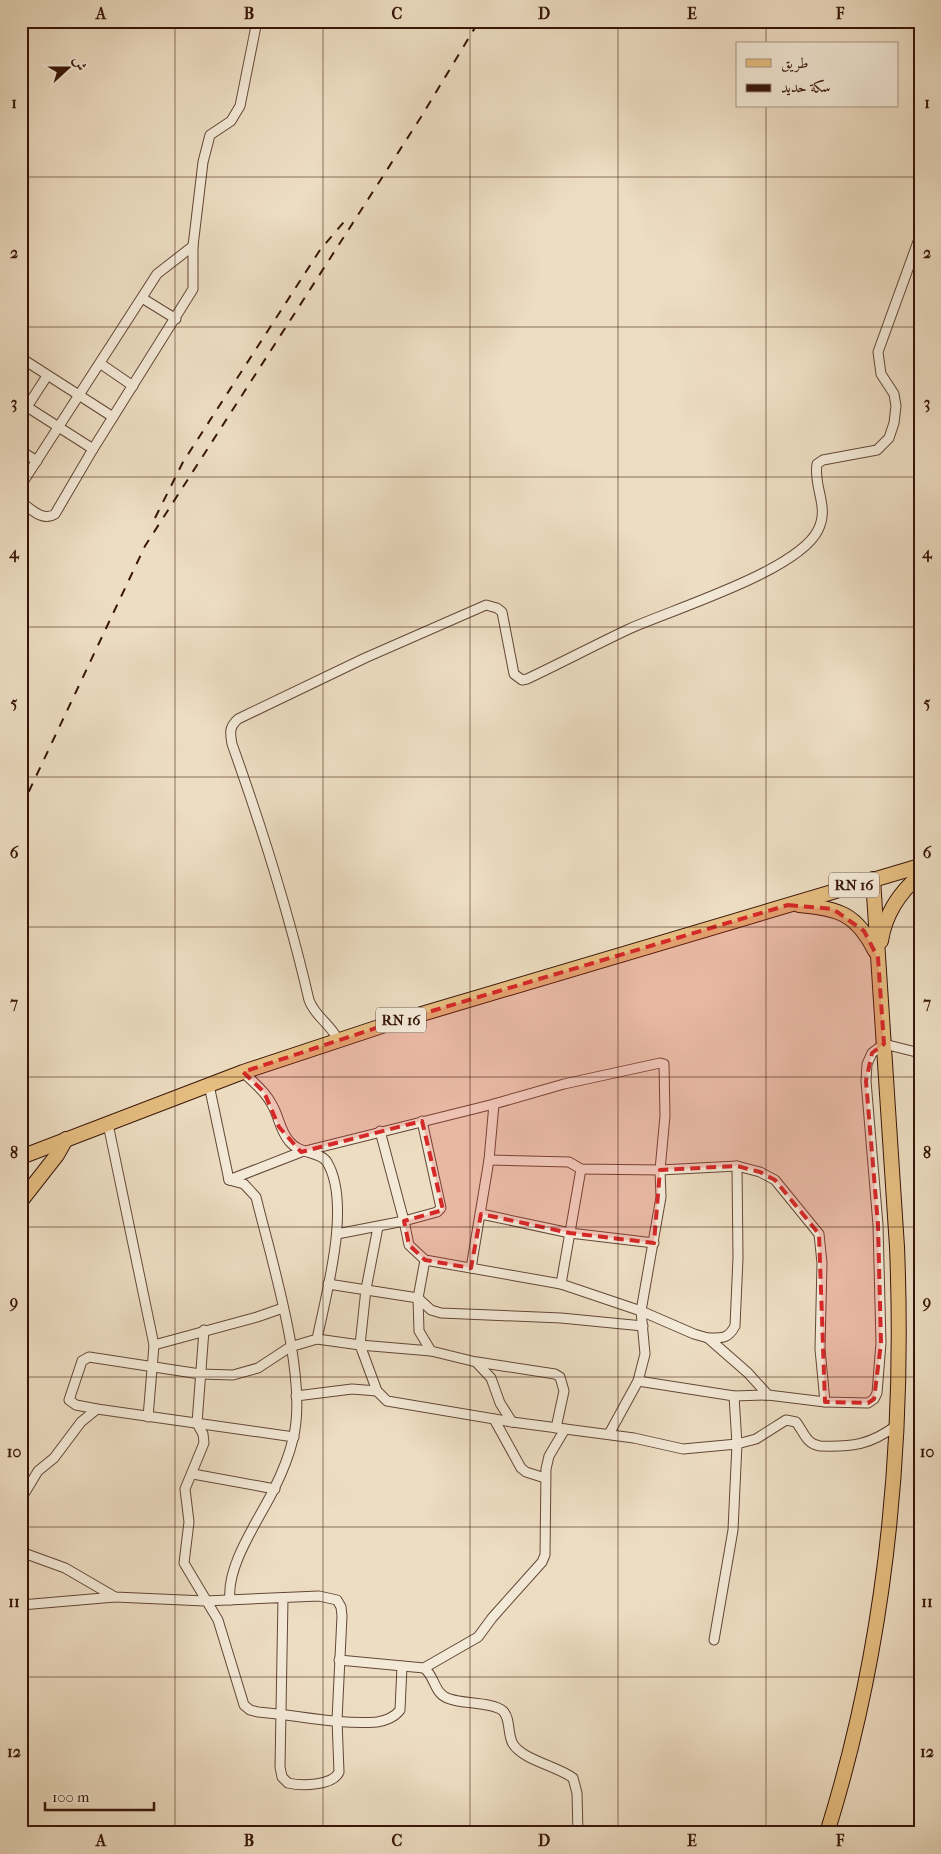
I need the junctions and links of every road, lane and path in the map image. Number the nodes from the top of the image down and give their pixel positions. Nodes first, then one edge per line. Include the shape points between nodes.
1 (257, 21) edge
2 (920, 236) edge
3 (194, 246) junction
4 (142, 298) junction
5 (176, 319) junction
6 (21, 358) edge
7 (101, 364) junction
8 (47, 376) junction
9 (133, 386) junction
10 (80, 397) junction
11 (24, 405) edge
12 (21, 416) edge
13 (113, 417) junction
14 (61, 427) junction
15 (93, 449) junction
16 (21, 451) edge
17 (37, 462) junction
18 (21, 485) edge
19 (21, 502) edge
20 (920, 866) edge
21 (920, 875) edge
22 (873, 879) junction
23 (788, 904) junction
24 (878, 957) junction
25 (338, 1040) junction
26 (884, 1044) junction
27 (920, 1053) edge
28 (243, 1072) junction
29 (209, 1085) junction
30 (494, 1104) junction
31 (422, 1121) junction
32 (108, 1124) junction
33 (380, 1131) junction
34 (66, 1139) junction
35 (301, 1152) junction
36 (21, 1157) edge
37 (489, 1160) junction
38 (737, 1166) junction
39 (582, 1169) junction
40 (660, 1170) junction
41 (229, 1180) junction
42 (21, 1201) edge
43 (481, 1214) junction
44 (404, 1221) junction
45 (378, 1227) junction
46 (570, 1233) junction
47 (337, 1234) junction
48 (654, 1243) junction
49 (425, 1260) junction
50 (471, 1268) junction
51 (328, 1284) junction
52 (561, 1284) junction
53 (366, 1289) junction
54 (418, 1298) junction
55 (283, 1308) junction
56 (641, 1311) junction
57 (643, 1326) junction
58 (204, 1330) junction
59 (708, 1338) junction
60 (317, 1339) junction
61 (360, 1344) junction
62 (154, 1345) junction
63 (290, 1347) junction
64 (431, 1352) junction
65 (476, 1362) junction
66 (152, 1367) junction
67 (200, 1374) junction
68 (638, 1381) junction
69 (377, 1391) junction
70 (768, 1395) junction
71 (296, 1396) junction
72 (734, 1396) junction
73 (825, 1402) junction
74 (96, 1409) junction
75 (148, 1417) junction
76 (494, 1419) junction
77 (512, 1422) junction
78 (197, 1423) junction
79 (897, 1425) junction
80 (561, 1429) junction
81 (609, 1434) junction
82 (294, 1437) junction
83 (737, 1444) junction
84 (192, 1474) junction
85 (545, 1478) junction
86 (275, 1489) junction
87 (21, 1498) edge
88 (21, 1552) edge
89 (115, 1597) junction
90 (284, 1598) junction
91 (230, 1600) junction
92 (205, 1601) junction
93 (21, 1605) edge
94 (714, 1640) dead end
95 (340, 1660) junction
96 (402, 1666) junction
97 (424, 1668) junction
98 (281, 1714) junction
99 (337, 1720) junction
100 (578, 1833) edge
101 (827, 1833) edge

1 - 3 street via 240,106 231,121 210,136 203,162
2 - 25 street via 878,352 881,374 894,394 896,406 889,438 876,450 823,460 817,464 824,514 809,544 763,573 631,628 527,680 514,674 502,612 486,605 365,658 238,719 232,725 232,744 264,835 295,940 308,1000 312,1010 333,1029
3 - 4 street via 161,269
3 - 5 street via 194,289
4 - 5 street
4 - 7 street
5 - 9 street
6 - 8 street
7 - 9 street
7 - 10 street
8 - 10 street
8 - 11 street
9 - 13 street
10 - 13 street
10 - 14 street
11 - 12 street
11 - 14 street
13 - 15 street
14 - 15 street
14 - 17 street
15 - 19 street via 50,518
16 - 17 street
17 - 18 street
20 - 22 main road, RN 16
21 - 24 main road via 898,898 890,913 883,928
22 - 23 main road, RN 16
22 - 24 main road
23 - 24 main road via 818,906 846,914 864,931
23 - 25 main road, RN 16
24 - 26 main road
25 - 28 main road, RN 16
26 - 27 street
26 - 73 street via 872,1053 867,1064 866,1081 878,1225 881,1342 876,1393 868,1403
26 - 79 main road via 900,1303
28 - 29 main road, RN 16
28 - 35 street via 264,1092 289,1142
29 - 32 main road, RN 16
29 - 41 street
30 - 31 street
30 - 37 street
30 - 40 street via 564,1084 664,1064 665,1116
31 - 33 street
31 - 44 street via 441,1208
32 - 34 main road, RN 16
32 - 62 street
33 - 35 street
33 - 44 street
34 - 36 main road, RN 16
34 - 42 main road
35 - 41 street
35 - 47 street via 321,1156 328,1163 336,1189
37 - 39 street via 570,1162
37 - 43 street
38 - 40 street
38 - 59 street via 736,1326 724,1338
38 - 73 street via 775,1180 819,1234 822,1264 820,1349
39 - 40 street
39 - 46 street
40 - 48 street via 661,1197
41 - 55 street via 244,1184 256,1197
43 - 46 street
43 - 50 street
44 - 45 street
44 - 49 street via 409,1245
45 - 47 street
45 - 53 street
46 - 48 street
46 - 52 street
47 - 51 street
48 - 56 street
49 - 50 street
49 - 54 street
50 - 52 street
51 - 53 street
51 - 60 street
52 - 56 street
53 - 54 street
53 - 61 street
54 - 57 street via 431,1310 442,1313 561,1318
54 - 64 street via 419,1331
55 - 58 street
55 - 63 street
56 - 57 street
56 - 59 street
57 - 68 street via 645,1354
58 - 62 street
58 - 67 street
59 - 70 street
60 - 61 street
60 - 63 street
61 - 64 street
61 - 69 street
62 - 66 street
63 - 67 street via 258,1368 240,1374
63 - 71 street
64 - 65 street
65 - 77 street via 491,1378 500,1403
65 - 80 street via 560,1377 564,1391
66 - 67 street
66 - 74 street via 91,1356 84,1360 69,1400
66 - 75 street
67 - 78 street
68 - 72 street
68 - 81 street
69 - 71 street via 352,1388
69 - 76 street via 387,1401
70 - 72 street
70 - 73 street
71 - 82 street
72 - 83 street
74 - 75 street
74 - 87 street via 81,1422 54,1458 38,1471
75 - 78 street
76 - 77 street
76 - 85 street via 521,1468
77 - 80 street
78 - 82 street
78 - 84 street via 204,1443
79 - 83 street via 867,1444 820,1446 806,1439 796,1422 786,1420 756,1439
79 - 101 main road via 875,1631 858,1717
80 - 81 street
80 - 85 street
81 - 83 street via 683,1449
82 - 86 street
83 - 94 street via 733,1530
84 - 86 street
84 - 92 street via 184,1492 189,1522 184,1563
85 - 97 street via 545,1554 542,1562 478,1637
86 - 91 street via 257,1519 231,1578
88 - 89 street via 65,1568
89 - 92 street
89 - 93 street
90 - 91 street
90 - 95 street via 319,1596 338,1601 341,1607
90 - 98 street
91 - 92 street
92 - 98 street via 219,1624 244,1705 250,1710
95 - 96 street
95 - 99 street
96 - 97 street
96 - 99 street via 398,1713 377,1722
97 - 100 street via 441,1695 450,1700 503,1711 512,1743 519,1751 573,1778 577,1793
98 - 99 street
98 - 99 street via 281,1773 284,1780 295,1784 325,1781 339,1774

